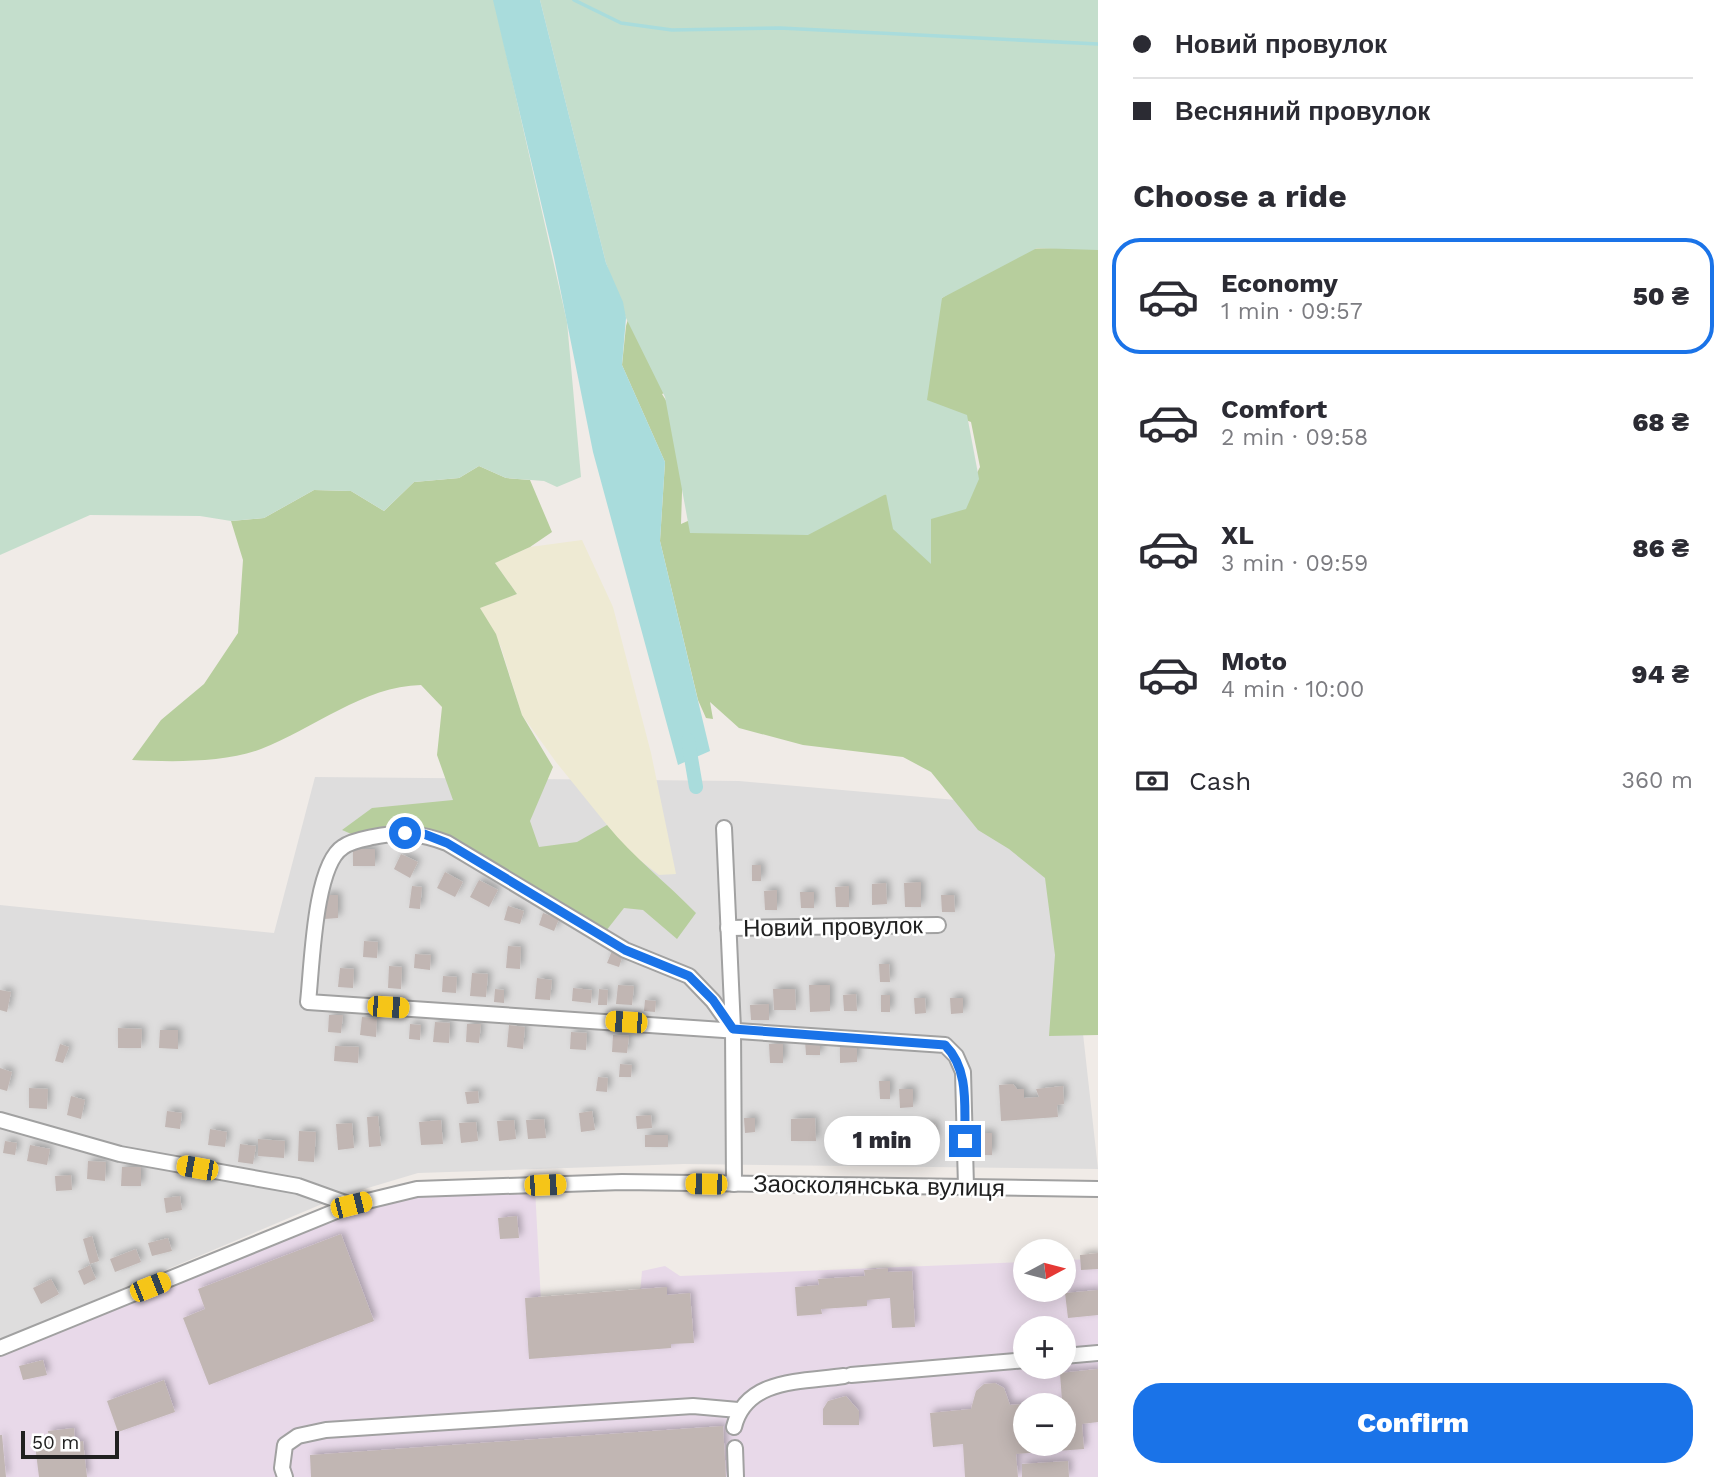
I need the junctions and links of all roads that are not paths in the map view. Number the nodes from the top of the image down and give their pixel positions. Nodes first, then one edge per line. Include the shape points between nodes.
1 (724, 828) dead end
2 (938, 925) dead end
3 (729, 928) junction
4 (733, 1029) junction
5 (0, 1121) edge
6 (734, 1184) junction
7 (966, 1187) junction
8 (1098, 1189) edge
9 (351, 1205) junction
10 (0, 1348) edge
11 (1098, 1353) edge
12 (1076, 1355) edge
13 (1013, 1361) edge
14 (738, 1410) junction
15 (734, 1427) dead end
16 (735, 1448) dead end
17 (285, 1477) edge
18 (736, 1477) edge

1 - 3 street
2 - 3 street, Новий провулок
3 - 4 street
4 - 4 street via 308,1002 321,892 329,863 341,848 393,833 424,834 447,843 625,950 689,976
4 - 6 street
4 - 7 street via 945,1045 963,1072
5 - 9 street via 120,1154 298,1186
6 - 7 street, Заосколянська вулиця
6 - 9 street, Заосколянська вулиця via 622,1182 417,1189
7 - 8 street, Заосколянська вулиця
9 - 10 street, Заосколянська вулиця
11 - 12 street
13 - 14 street via 764,1387
14 - 15 street
14 - 17 street via 693,1406 326,1430 298,1436 285,1445
16 - 18 street

